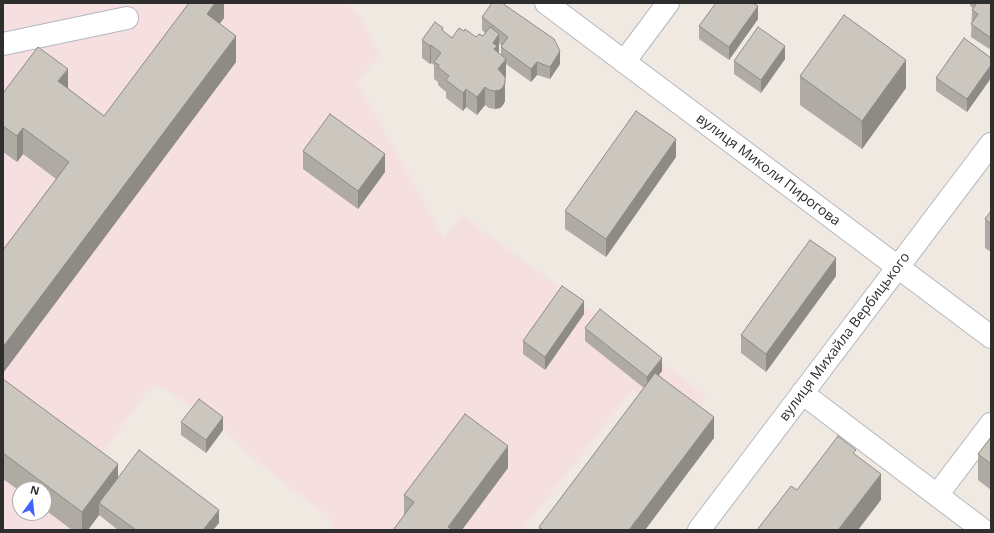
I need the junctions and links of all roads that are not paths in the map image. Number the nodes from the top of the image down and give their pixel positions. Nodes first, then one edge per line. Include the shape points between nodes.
1 (546, 3) edge
2 (668, 3) edge
3 (127, 18) dead end
4 (3, 44) edge
5 (624, 62) junction
6 (991, 144) edge
7 (898, 268) junction
8 (991, 337) edge
9 (802, 393) junction
10 (991, 424) edge
11 (937, 495) junction
12 (699, 530) edge
13 (983, 530) edge

1 - 5 street, вулиця Миколи Пирогова
2 - 5 street
3 - 4 street
5 - 7 street, вулиця Миколи Пирогова
6 - 7 street, вулиця Михайла Вербицького
7 - 8 street, вулиця Миколи Пирогова
7 - 9 street, вулиця Михайла Вербицького
9 - 11 street
9 - 12 street, вулиця Михайла Вербицького
10 - 11 street
11 - 13 street

